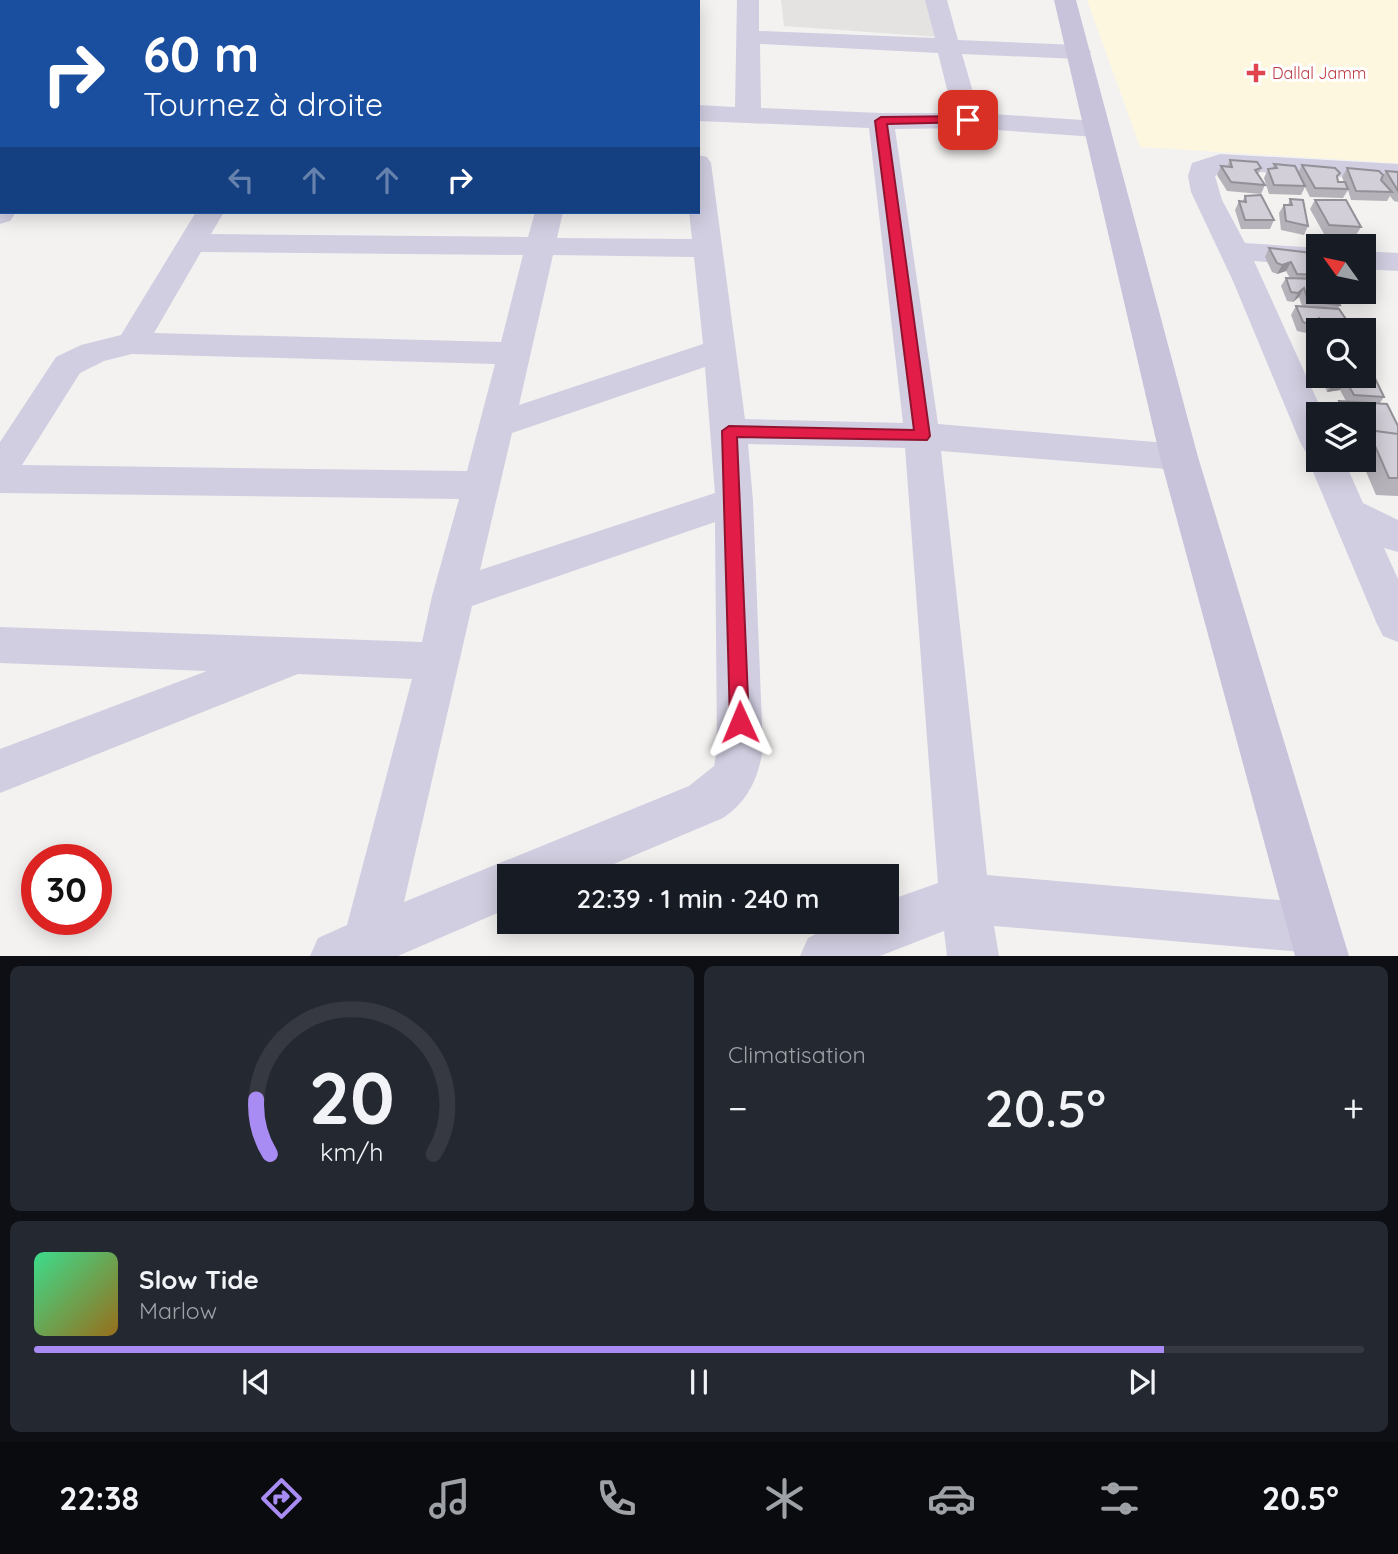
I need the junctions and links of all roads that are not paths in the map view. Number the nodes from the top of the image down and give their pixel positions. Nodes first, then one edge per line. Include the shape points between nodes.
1 (748, 0) edge
2 (936, 0) edge
3 (1065, 0) edge
4 (749, 37) junction
5 (950, 47) junction
6 (1079, 51) junction
7 (700, 113) edge
8 (748, 114) junction
9 (968, 120) junction
10 (881, 121) junction
11 (1096, 129) junction
12 (1398, 172) edge
13 (700, 180) edge
14 (209, 214) edge
15 (545, 229) edge
16 (191, 243) junction
17 (708, 248) junction
18 (1235, 251) junction
19 (1306, 256) edge
20 (1376, 261) edge
21 (1398, 262) edge
22 (132, 344) junction
23 (718, 351) junction
24 (515, 352) junction
25 (1306, 414) edge
26 (496, 425) junction
27 (729, 431) junction
28 (922, 436) junction
29 (1180, 457) junction
30 (0, 471) edge
31 (1331, 472) edge
32 (0, 479) edge
33 (480, 485) junction
34 (734, 501) junction
35 (1348, 512) junction
36 (1398, 537) edge
37 (452, 596) junction
38 (1398, 624) edge
39 (0, 645) edge
40 (300, 655) junction
41 (438, 662) junction
42 (0, 771) edge
43 (556, 864) edge
44 (497, 888) edge
45 (964, 898) junction
46 (1318, 942) edge
47 (352, 948) edge
48 (826, 956) edge
49 (973, 956) edge

1 - 4 street
2 - 5 street
3 - 6 main road
4 - 5 street
4 - 8 street
5 - 6 street
5 - 9 street
6 - 11 main road
7 - 8 street
8 - 10 street
9 - 10 street
9 - 11 street
10 - 28 street
11 - 29 main road
12 - 18 street via 1212,164 1202,169 1200,176
13 - 17 street
14 - 16 street
15 - 16 street
15 - 17 street
15 - 24 street
16 - 22 street
17 - 23 street
18 - 19 street
18 - 25 street
20 - 21 street
22 - 24 street
22 - 30 street via 93,353 68,365
23 - 26 street
23 - 27 street
24 - 26 street
26 - 33 street
27 - 28 street
27 - 34 street
28 - 29 street
28 - 45 street
29 - 46 main road
31 - 35 street
32 - 33 street
33 - 37 street
34 - 37 street
34 - 43 street via 740,749 735,775 725,790 706,802
35 - 36 street
35 - 38 street
37 - 41 street
39 - 40 street
40 - 41 street
40 - 42 street
41 - 47 street
44 - 47 street
45 - 46 street
45 - 48 street via 868,934
45 - 49 street

